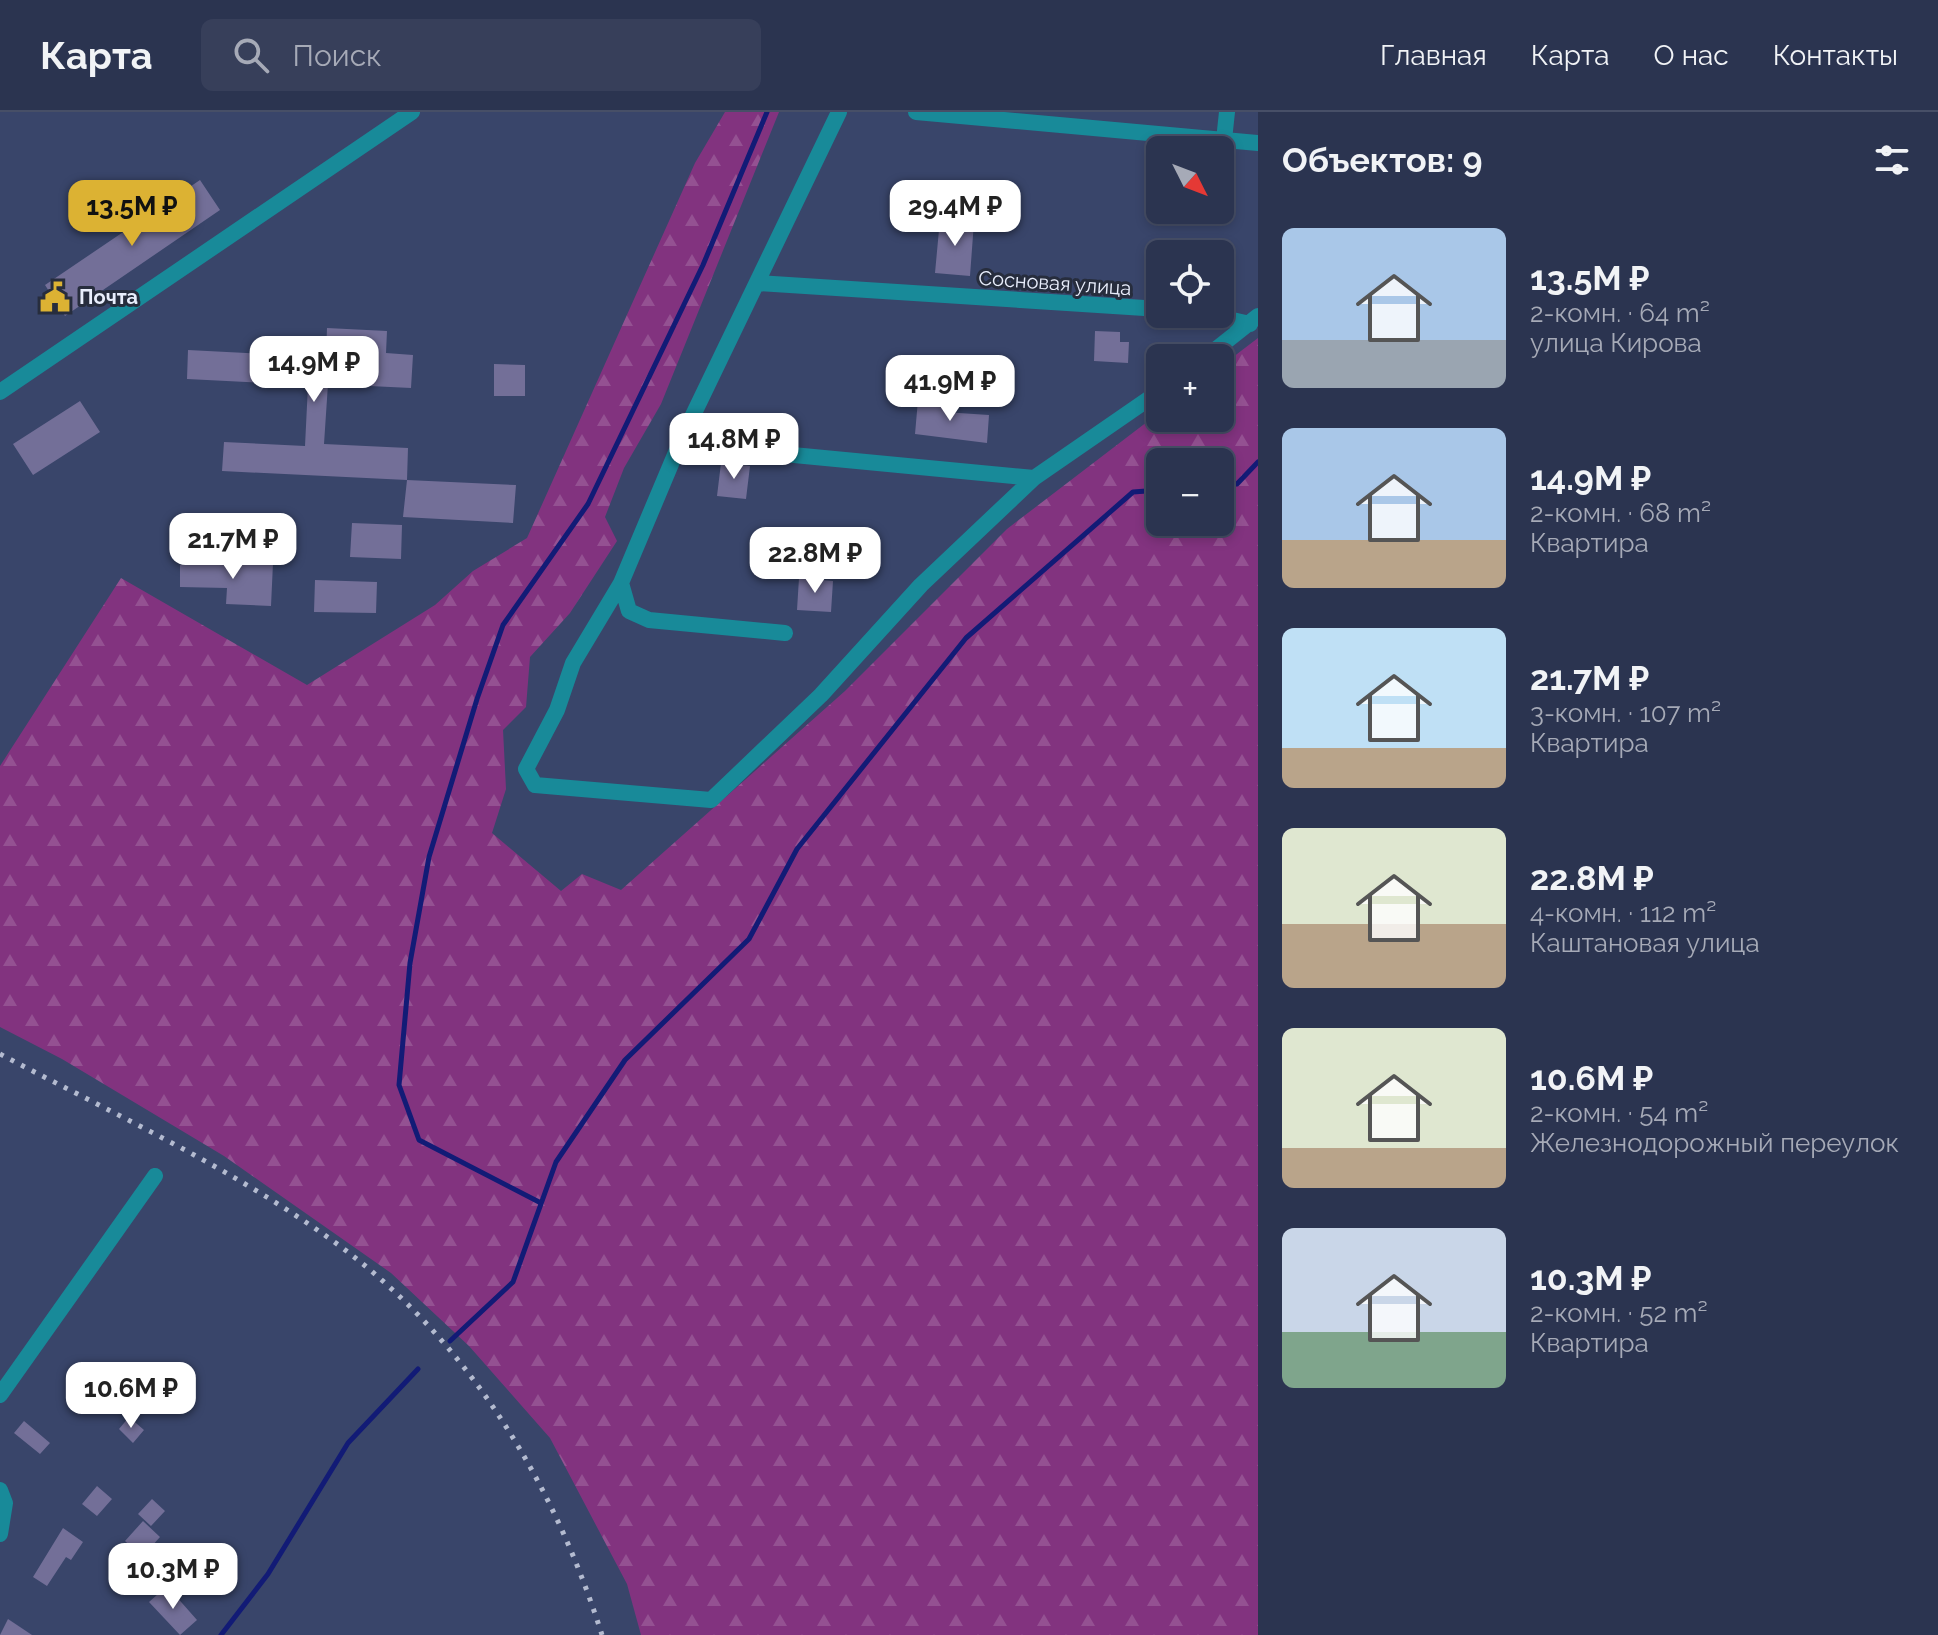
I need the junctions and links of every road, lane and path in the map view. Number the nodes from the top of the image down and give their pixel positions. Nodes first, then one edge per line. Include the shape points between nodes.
1 (412, 112) edge
2 (839, 112) edge
3 (916, 112) edge
4 (1227, 112) edge
5 (1180, 136) edge
6 (1224, 136) edge
7 (1234, 141) edge
8 (1258, 143) edge
9 (757, 283) junction
10 (1146, 308) edge
11 (1234, 318) edge
12 (1254, 320) edge
13 (1223, 344) edge
14 (0, 392) edge
15 (1146, 401) edge
16 (682, 438) junction
17 (1034, 478) junction
18 (621, 583) junction
19 (785, 633) dead end
20 (155, 1176) dead end
21 (0, 1395) edge
22 (0, 1490) edge
23 (0, 1534) edge

1 - 14 street
2 - 9 street
3 - 5 street
4 - 6 street
7 - 8 street
9 - 10 street, Сосновая улица
9 - 16 street
11 - 12 street
12 - 13 street
15 - 17 street
16 - 17 street via 710,447
16 - 18 street
17 - 18 street via 921,585 821,695 711,800 557,790 535,785 526,769 557,710 573,663
18 - 19 street via 629,611 649,620
20 - 21 street
22 - 23 street via 5,1503

